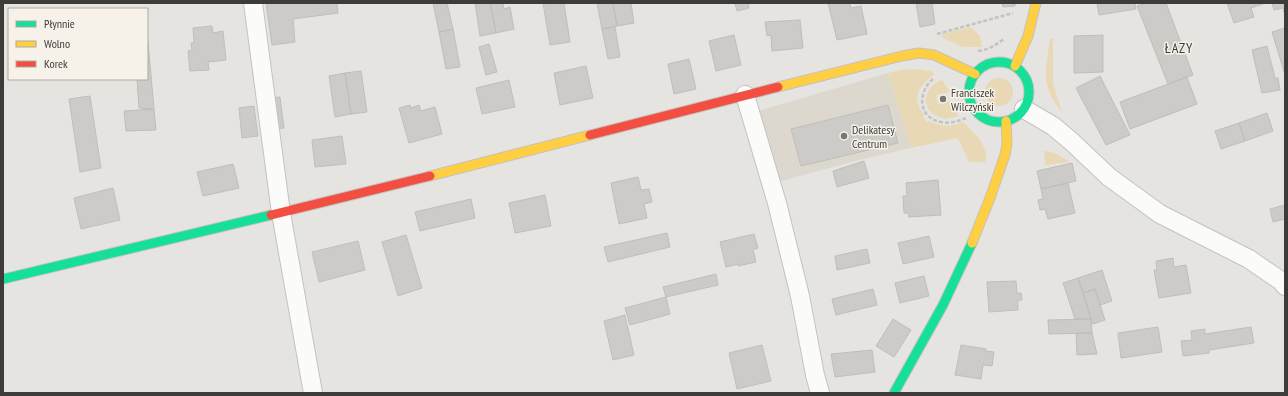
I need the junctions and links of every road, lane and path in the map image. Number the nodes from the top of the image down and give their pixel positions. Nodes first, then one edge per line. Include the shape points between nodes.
1 (254, 3) edge
2 (1036, 3) edge
3 (1018, 11) dead end
4 (932, 35) dead end
5 (1015, 66) junction
6 (975, 74) junction
7 (935, 77) dead end
8 (745, 95) junction
9 (1024, 109) junction
10 (966, 118) dead end
11 (1006, 121) junction
12 (281, 213) junction
13 (3, 279) edge
14 (1285, 286) edge
15 (313, 393) edge
16 (820, 393) edge
17 (894, 393) edge

1 - 12 street
2 - 5 street via 1028,39
3 - 4 path
5 - 6 street via 1006,62 989,63
5 - 9 street via 1027,79 1029,88 1029,97
6 - 8 street via 934,55 919,53
6 - 11 street via 970,83 969,93 976,111 983,118
7 - 10 path via 929,82 922,96 924,110 940,122 948,123
8 - 12 street
8 - 16 street via 777,203
9 - 11 street
9 - 14 street via 1052,126 1110,177 1160,214 1249,259
11 - 17 street via 1005,155 972,242 942,305
12 - 13 street
12 - 15 street

